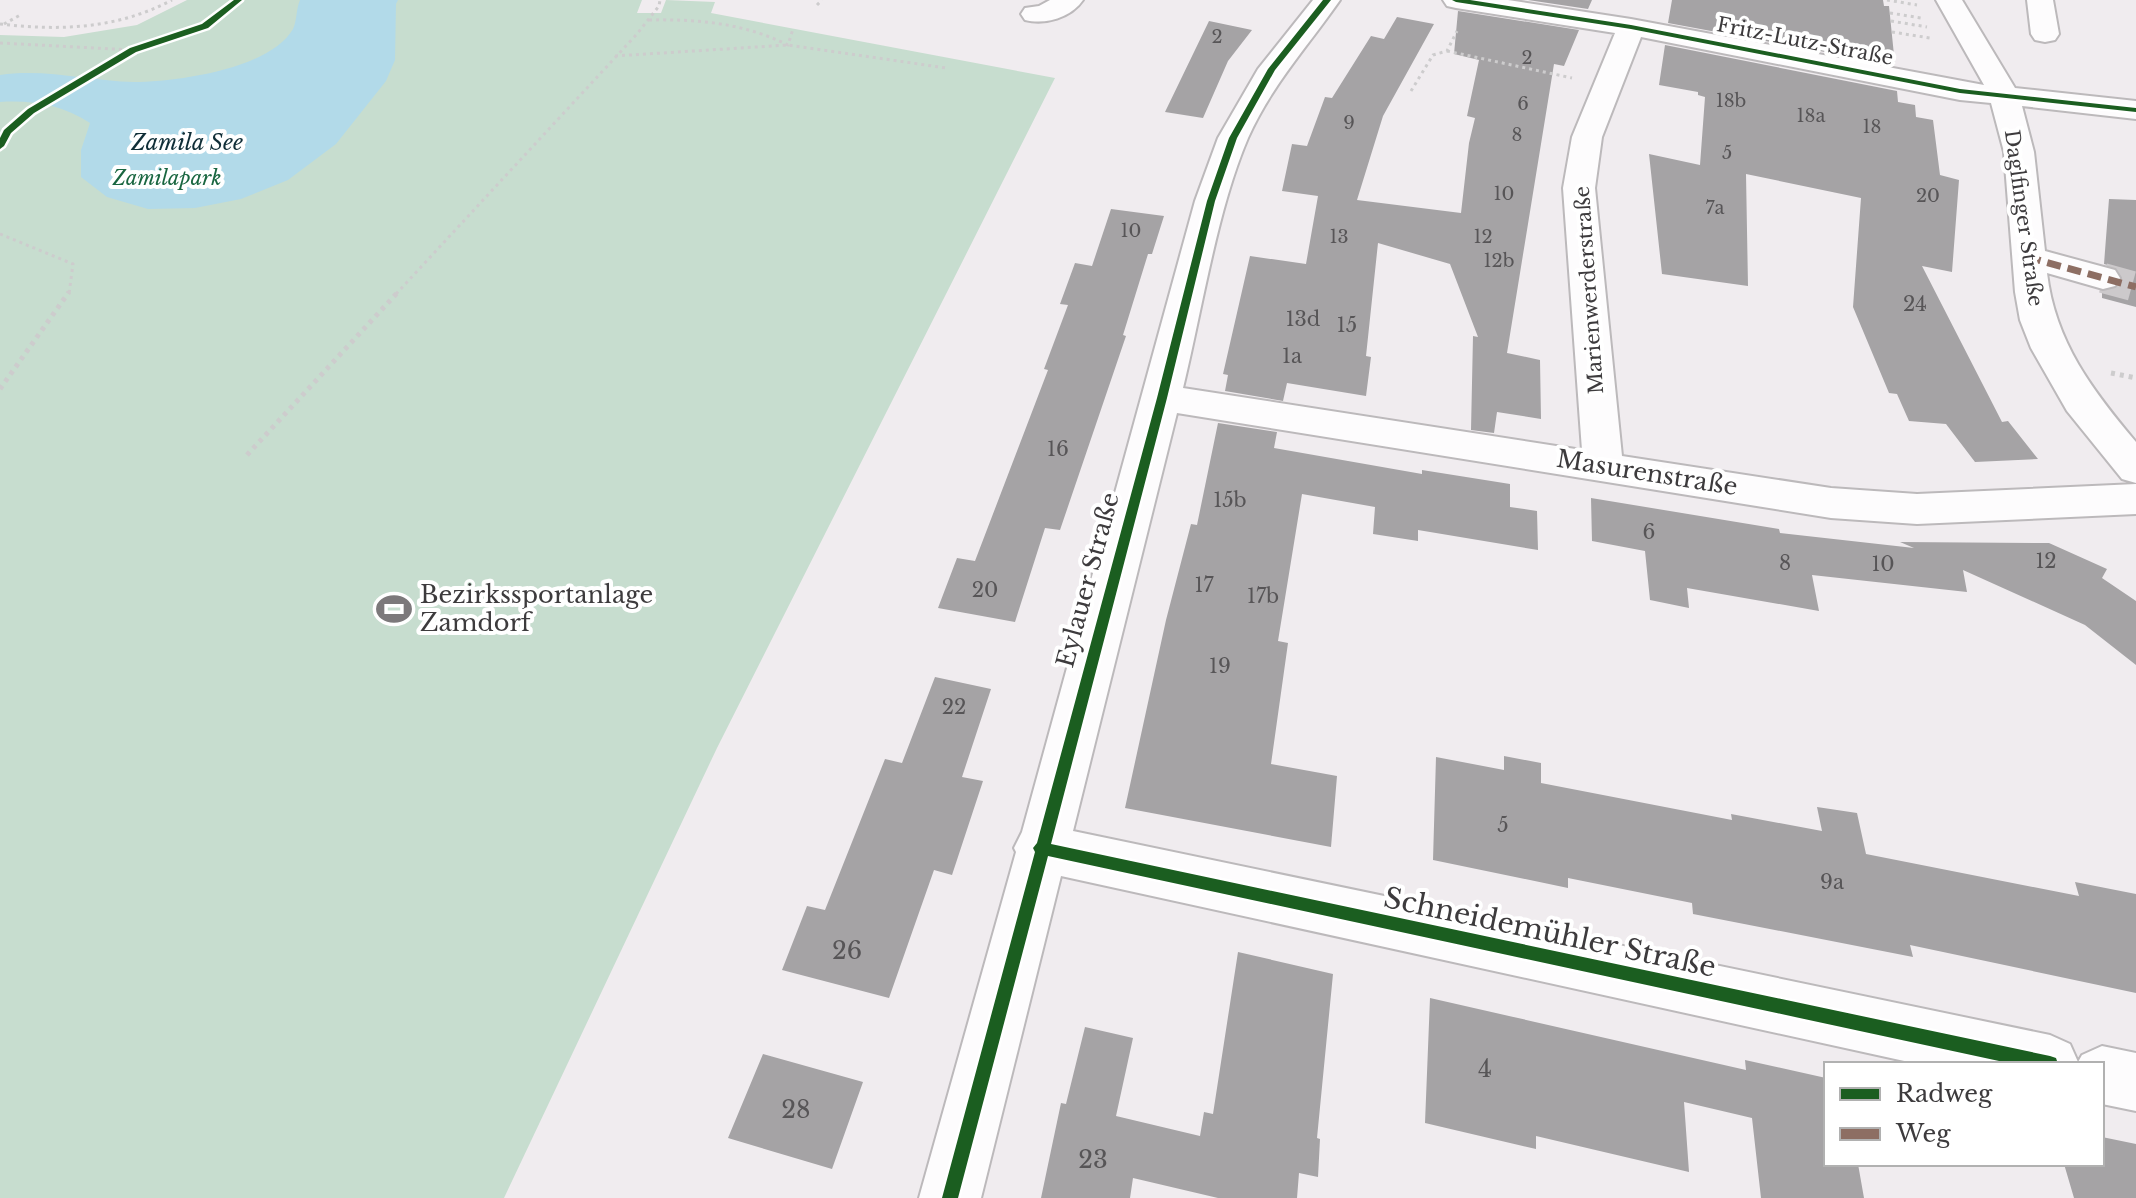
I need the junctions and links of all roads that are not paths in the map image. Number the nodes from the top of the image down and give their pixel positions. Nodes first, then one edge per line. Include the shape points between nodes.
1 (1070, 0) edge
2 (1327, 0) edge
3 (2021, 0) edge
4 (2040, 0) edge
5 (1472, 8) edge
6 (1932, 13) edge
7 (1034, 14) dead end
8 (1631, 27) junction
9 (2045, 34) dead end
10 (2004, 95) junction
11 (2136, 110) edge
12 (2027, 257) junction
13 (2103, 278) tunnel mouth
14 (1162, 398) junction
15 (1603, 465) junction
16 (2136, 469) edge
17 (2136, 499) edge
18 (1040, 848) junction
19 (2041, 1062) edge
20 (2104, 1075) edge
21 (2136, 1082) edge
22 (950, 1198) edge

1 - 7 street via 1043,15
2 - 14 street, Eylauer Straße via 1272,69 1233,138 1211,201
3 - 4 street
4 - 9 street
5 - 8 street, Fritz-Lutz-Straße
6 - 10 street, Daglfinger Straße
8 - 10 street, Fritz-Lutz-Straße
8 - 15 street, Marienwerderstraße via 1587,137 1579,188
10 - 11 street, Fritz-Lutz-Straße
10 - 12 street, Daglfinger Straße via 2019,152
12 - 13 street
12 - 16 street, Daglfinger Straße via 2038,320 2049,348 2081,402
14 - 15 street, Masurenstraße
14 - 18 street, Eylauer Straße
15 - 17 street, Masurenstraße via 1831,503 1917,509
18 - 19 street, Schneidemühler Straße
18 - 22 street, Eylauer Straße
20 - 21 street

